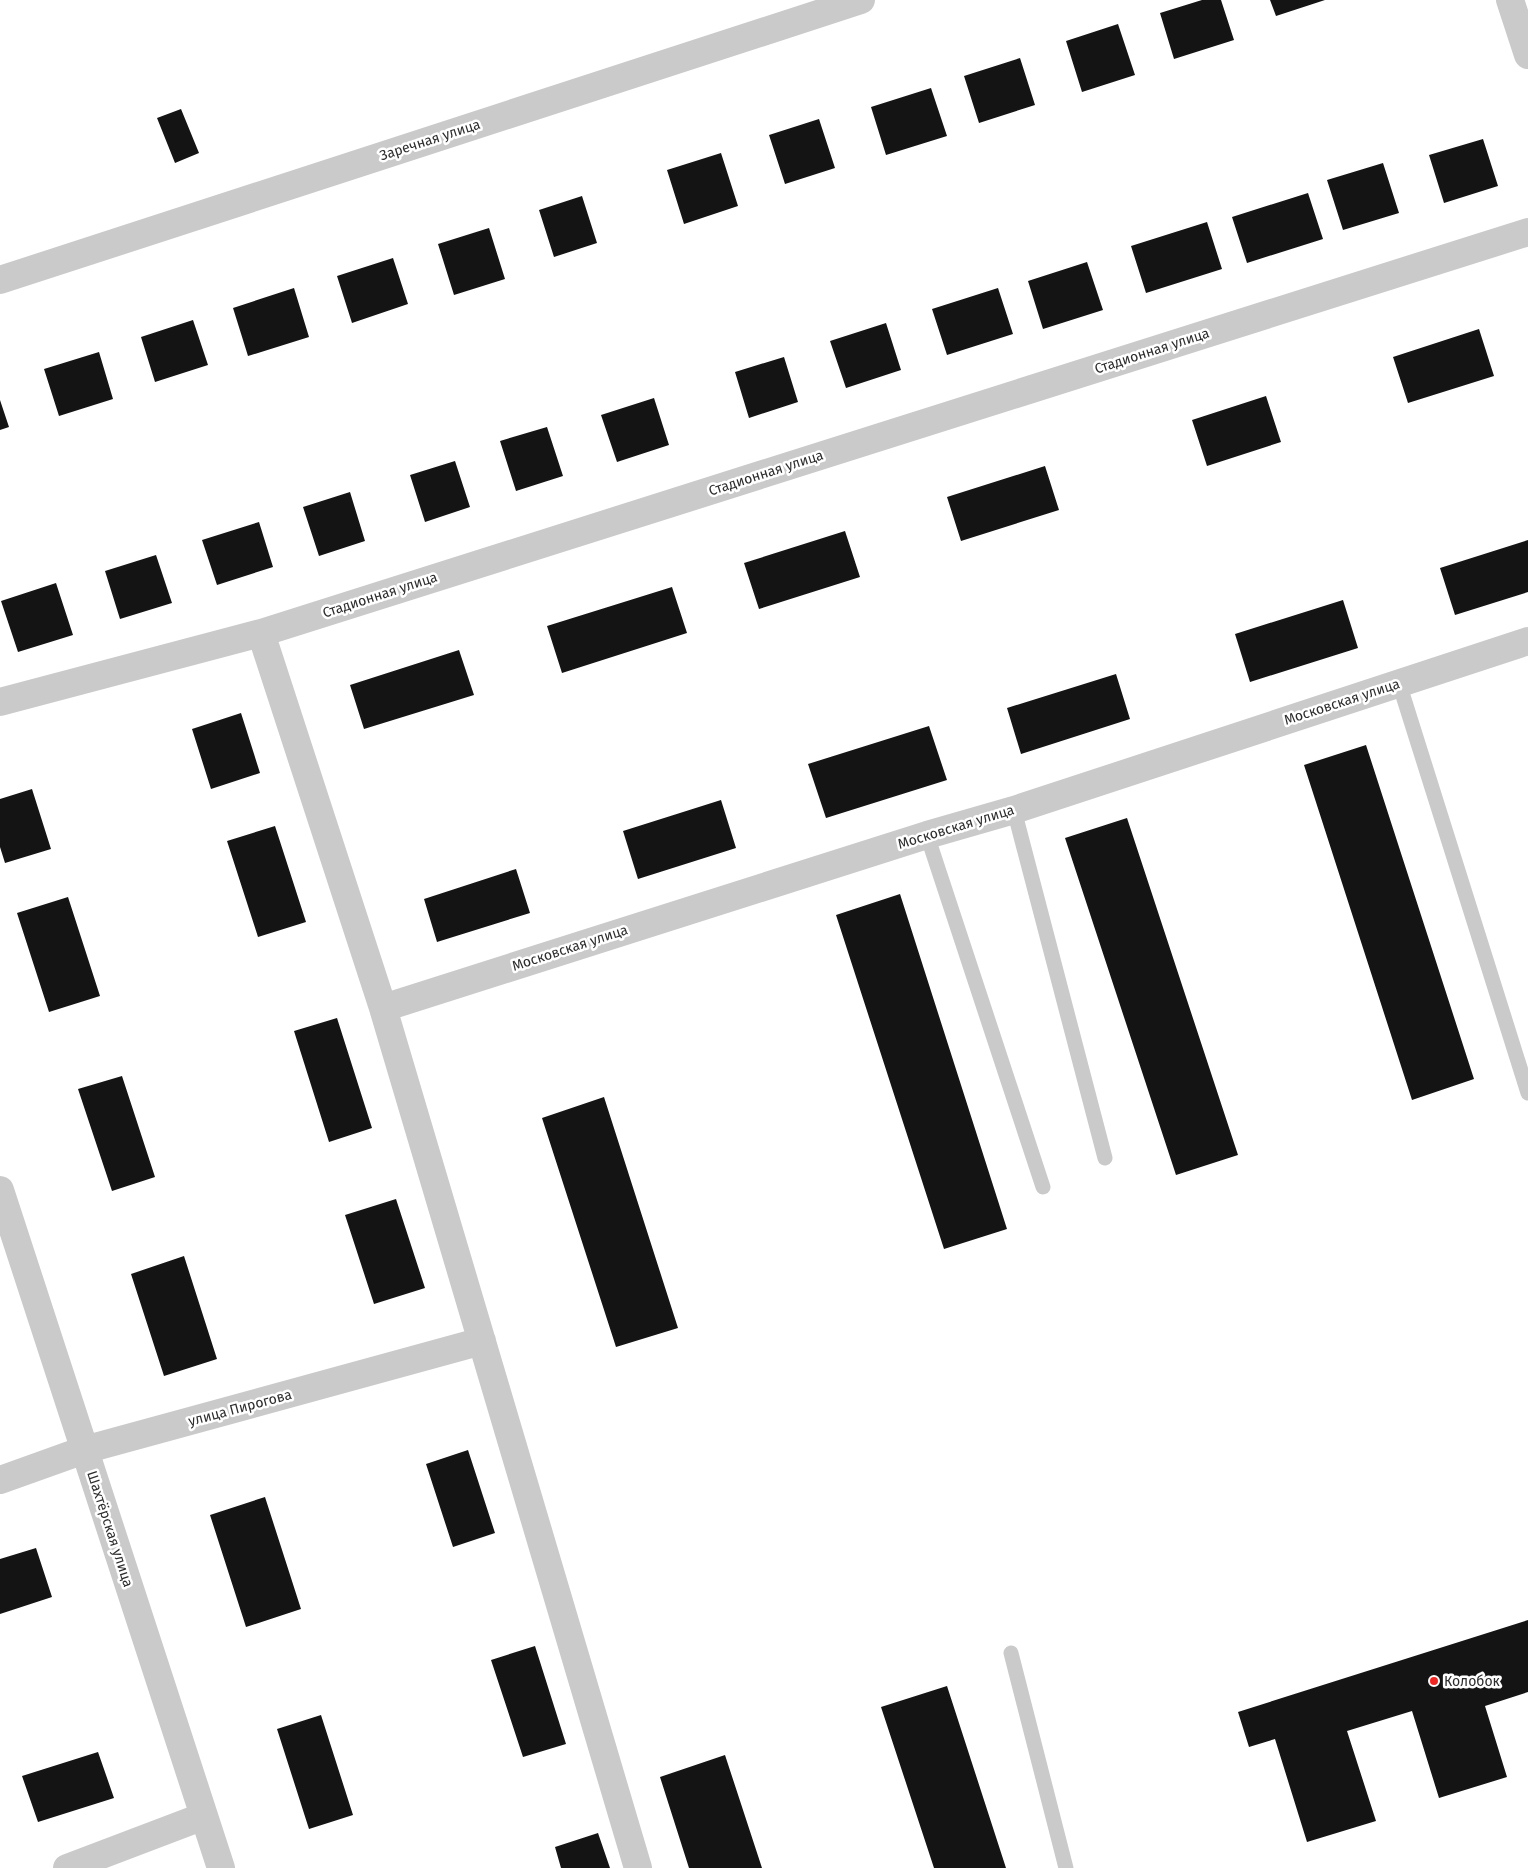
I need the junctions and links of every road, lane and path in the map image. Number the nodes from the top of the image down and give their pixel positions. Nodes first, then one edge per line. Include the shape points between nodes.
1 (861, 0) edge
2 (1510, 0) edge
3 (1528, 56) edge
4 (1528, 232) edge
5 (0, 280) edge
6 (261, 633) junction
7 (1528, 641) edge
8 (1399, 683) junction
9 (0, 702) edge
10 (1014, 810) junction
11 (927, 835) junction
12 (383, 1008) junction
13 (1528, 1093) edge
14 (1106, 1158) dead end
15 (1043, 1187) dead end
16 (0, 1190) edge
17 (482, 1341) junction
18 (84, 1450) junction
19 (0, 1480) edge
20 (1012, 1653) dead end
21 (204, 1816) junction
22 (67, 1868) edge
23 (221, 1868) edge
24 (638, 1868) edge
25 (1066, 1868) edge

1 - 5 street, Заречная улица
2 - 3 street
4 - 6 street, Стадионная улица
6 - 9 street, Стадионная улица
6 - 12 street
7 - 8 street, Московская улица
8 - 10 street, Московская улица
8 - 13 lane
10 - 11 street, Московская улица
10 - 14 lane
11 - 12 street, Московская улица
11 - 15 lane
12 - 17 street
16 - 18 street, Шахтёрская улица
17 - 18 street, улица Пирогова
17 - 24 street
18 - 19 street, улица Пирогова
18 - 21 street, Шахтёрская улица
20 - 25 lane
21 - 22 street
21 - 23 street, Шахтёрская улица

